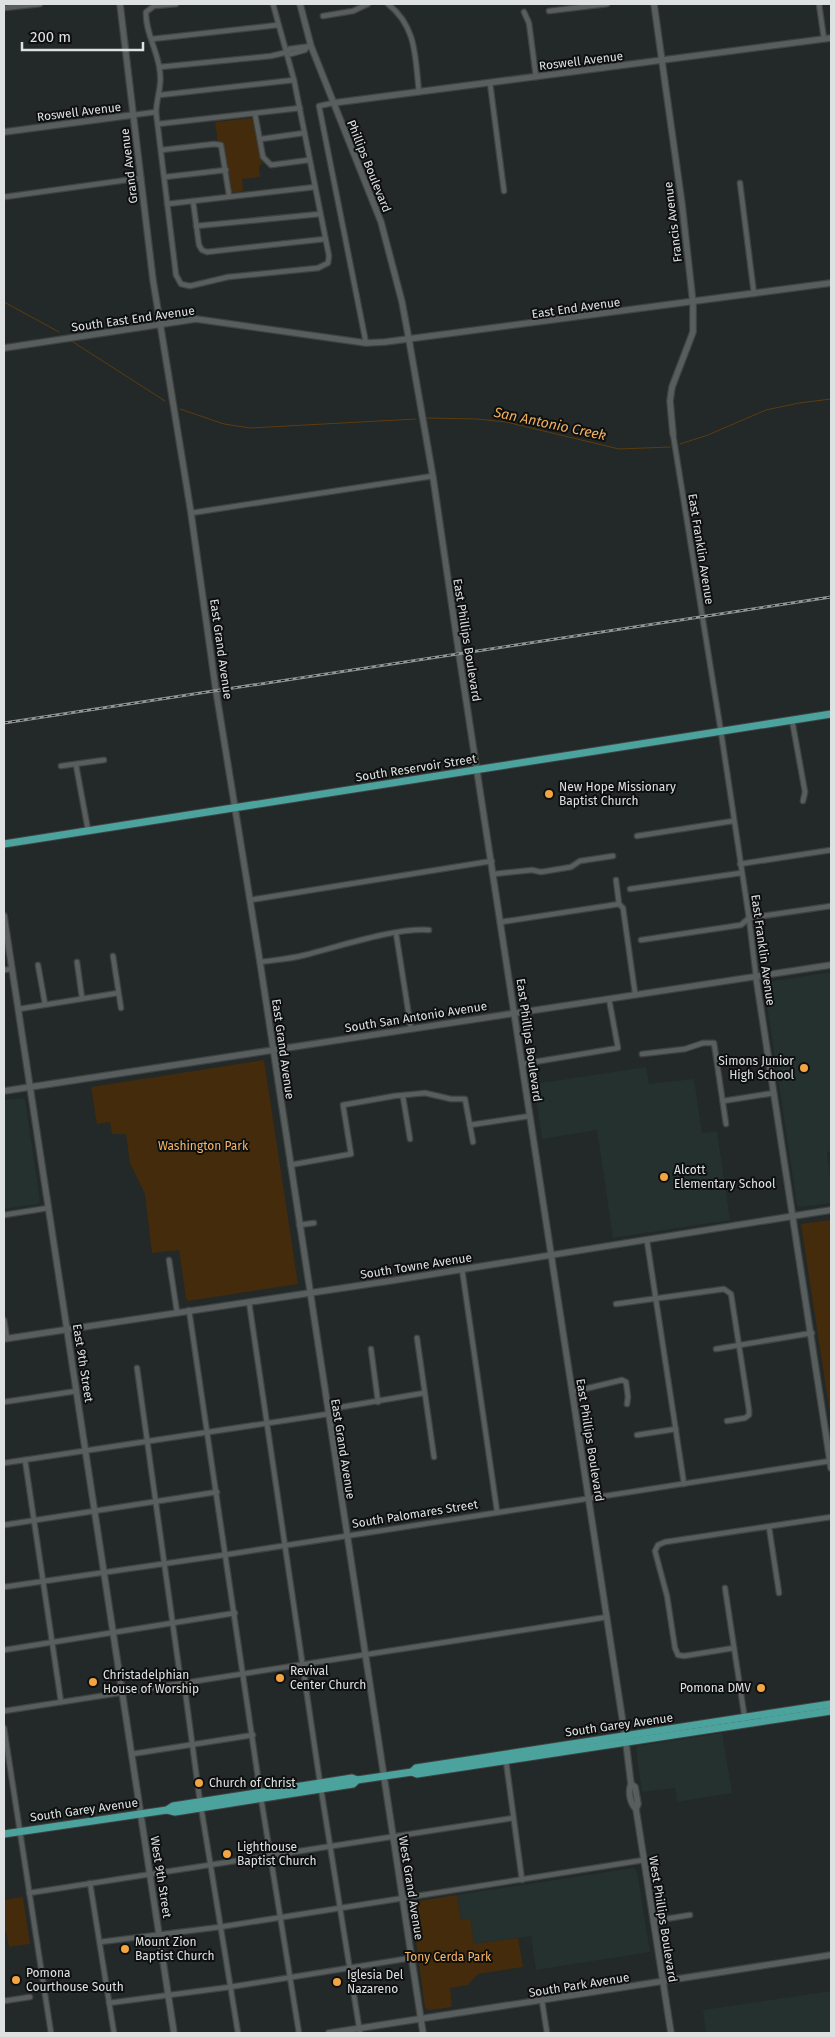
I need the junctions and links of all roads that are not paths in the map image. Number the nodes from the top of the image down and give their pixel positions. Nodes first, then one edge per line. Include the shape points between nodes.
1 (40, 4) edge
2 (120, 4) edge
3 (176, 4) edge
4 (273, 4) edge
5 (300, 4) edge
6 (368, 4) edge
7 (388, 4) edge
8 (607, 4) edge
9 (654, 4) edge
10 (819, 4) edge
11 (4, 8) edge
12 (548, 11) dead end
13 (524, 12) dead end
14 (323, 16) dead end
15 (278, 25) junction
16 (831, 38) edge
17 (824, 39) junction
18 (152, 40) junction
19 (309, 46) junction
20 (287, 52) junction
21 (662, 61) junction
22 (160, 67) junction
23 (536, 77) junction
24 (294, 80) junction
25 (490, 83) junction
26 (419, 92) junction
27 (160, 95) junction
28 (333, 103) junction
29 (300, 108) junction
30 (156, 112) junction
31 (255, 114) junction
32 (133, 115) junction
33 (158, 124) junction
34 (4, 132) edge
35 (304, 133) junction
36 (261, 139) junction
37 (161, 150) junction
38 (310, 160) junction
39 (226, 170) junction
40 (164, 177) junction
41 (141, 178) junction
42 (740, 183) dead end
43 (315, 187) junction
44 (504, 191) dead end
45 (229, 196) junction
46 (4, 197) edge
47 (193, 201) junction
48 (167, 204) junction
49 (320, 214) junction
50 (196, 226) junction
51 (325, 239) junction
52 (831, 283) edge
53 (754, 294) junction
54 (693, 302) junction
55 (162, 325) junction
56 (324, 338) joint
57 (409, 340) junction
58 (366, 344) junction
59 (4, 348) edge
60 (673, 434) joint
61 (433, 476) junction
62 (191, 512) junction
63 (831, 714) edge
64 (792, 720) junction
65 (721, 732) junction
66 (104, 760) dead end
67 (76, 765) junction
68 (61, 766) dead end
69 (478, 770) junction
70 (803, 801) dead end
71 (236, 807) junction
72 (733, 821) junction
73 (88, 830) junction
74 (637, 836) dead end
75 (4, 844) edge
76 (831, 850) edge
77 (613, 856) dead end
78 (492, 862) junction
79 (740, 864) junction
80 (741, 873) junction
81 (494, 874) junction
82 (616, 880) dead end
83 (630, 889) dead end
84 (250, 900) junction
85 (619, 904) junction
86 (831, 906) edge
87 (4, 916) edge
88 (749, 918) junction
89 (501, 922) junction
90 (429, 930) dead end
91 (396, 933) junction
92 (641, 940) dead end
93 (113, 956) dead end
94 (77, 962) dead end
95 (260, 962) junction
96 (38, 965) dead end
97 (831, 965) edge
98 (12, 969) junction
99 (4, 970) edge
100 (756, 977) junction
101 (118, 992) junction
102 (635, 993) junction
103 (82, 998) junction
104 (609, 999) junction
105 (45, 1004) junction
106 (121, 1008) dead end
107 (19, 1009) junction
108 (515, 1012) junction
109 (411, 1029) junction
110 (272, 1049) junction
111 (642, 1054) dead end
112 (522, 1064) junction
113 (29, 1087) junction
114 (4, 1091) edge
115 (774, 1092) junction
116 (402, 1097) junction
117 (723, 1101) junction
118 (530, 1116) junction
119 (726, 1124) dead end
120 (470, 1125) junction
121 (410, 1139) dead end
122 (473, 1142) dead end
123 (290, 1165) junction
124 (48, 1208) junction
125 (831, 1210) edge
126 (4, 1215) edge
127 (793, 1216) junction
128 (314, 1223) dead end
129 (299, 1225) junction
130 (647, 1241) junction
131 (552, 1254) junction
132 (169, 1260) dead end
133 (462, 1269) junction
134 (309, 1293) junction
135 (656, 1298) junction
136 (249, 1302) junction
137 (616, 1304) dead end
138 (189, 1310) junction
139 (177, 1312) junction
140 (4, 1320) edge
141 (67, 1329) junction
142 (812, 1333) junction
143 (5, 1338) edge
144 (417, 1338) dead end
145 (739, 1345) junction
146 (371, 1349) dead end
147 (716, 1350) dead end
148 (137, 1368) dead end
149 (76, 1391) junction
150 (572, 1392) junction
151 (424, 1393) junction
152 (4, 1402) edge
153 (378, 1402) junction
154 (627, 1404) dead end
155 (328, 1414) junction
156 (728, 1421) dead end
157 (267, 1423) junction
158 (676, 1429) junction
159 (208, 1432) junction
160 (637, 1435) dead end
161 (147, 1440) junction
162 (86, 1450) junction
163 (434, 1458) dead end
164 (25, 1460) junction
165 (830, 1460) junction
166 (4, 1463) edge
167 (831, 1468) edge
168 (684, 1484) junction
169 (217, 1492) junction
170 (588, 1497) junction
171 (157, 1501) junction
172 (94, 1511) junction
173 (497, 1511) junction
174 (831, 1517) edge
175 (34, 1521) junction
176 (4, 1525) edge
177 (769, 1527) junction
178 (346, 1535) junction
179 (286, 1545) junction
180 (224, 1555) junction
181 (164, 1563) junction
182 (105, 1571) junction
183 (44, 1580) junction
184 (4, 1587) edge
185 (725, 1588) dead end
186 (779, 1593) dead end
187 (235, 1613) junction
188 (607, 1617) junction
189 (173, 1623) junction
190 (113, 1632) junction
191 (445, 1636) dead end
192 (52, 1642) junction
193 (446, 1642) junction
194 (734, 1648) junction
195 (4, 1650) edge
196 (366, 1655) junction
197 (302, 1665) junction
198 (244, 1673) junction
199 (181, 1683) junction
200 (122, 1693) junction
201 (61, 1702) junction
202 (831, 1704) edge
203 (4, 1711) edge
204 (831, 1711) edge
205 (745, 1720) junction
206 (4, 1728) edge
207 (253, 1735) junction
208 (626, 1739) junction
209 (587, 1741) junction
210 (193, 1745) junction
211 (576, 1750) junction
212 (132, 1754) junction
213 (506, 1761) junction
214 (10, 1772) junction
215 (412, 1772) junction
216 (4, 1773) edge
217 (383, 1776) junction
218 (321, 1786) junction
219 (261, 1795) junction
220 (201, 1804) junction
221 (140, 1813) junction
222 (513, 1818) junction
223 (20, 1831) junction
224 (4, 1834) edge
225 (392, 1836) junction
226 (331, 1846) junction
227 (271, 1855) junction
228 (644, 1860) junction
229 (211, 1865) junction
230 (150, 1874) junction
231 (522, 1880) junction
232 (90, 1883) junction
233 (29, 1893) junction
234 (402, 1899) junction
235 (340, 1908) junction
236 (690, 1915) dead end
237 (282, 1917) junction
238 (654, 1921) junction
239 (220, 1927) junction
240 (160, 1934) junction
241 (100, 1942) junction
242 (831, 1956) edge
243 (411, 1958) junction
244 (350, 1968) junction
245 (289, 1977) junction
246 (663, 1981) junction
247 (230, 1987) junction
248 (169, 1994) junction
249 (30, 1997) dead end
250 (4, 2001) edge
251 (542, 2001) junction
252 (109, 2004) junction
253 (420, 2019) junction
254 (360, 2031) edge
255 (51, 2033) edge
256 (114, 2033) edge
257 (174, 2033) edge
258 (238, 2033) edge
259 (299, 2033) edge
260 (329, 2033) edge
261 (423, 2033) edge
262 (547, 2033) edge
263 (671, 2033) edge

1 - 11 street
2 - 32 street, Grand Avenue
3 - 18 street via 154,6 146,12 145,20
4 - 15 street
5 - 19 street, Phillips Boulevard
6 - 14 street via 353,11
7 - 26 street via 407,24 413,42
8 - 12 street
9 - 21 street, Francis Avenue
10 - 17 street
13 - 23 street
15 - 18 street
15 - 20 street
16 - 17 street, Roswell Avenue
17 - 21 street, Roswell Avenue
18 - 22 street
19 - 20 street
19 - 28 street, Phillips Boulevard
20 - 22 street
20 - 24 street
21 - 23 street, Roswell Avenue
21 - 54 street, Francis Avenue
22 - 27 street
23 - 25 street, Roswell Avenue
24 - 27 street
24 - 29 street
25 - 26 street, Roswell Avenue
25 - 44 street
26 - 28 street, Roswell Avenue
27 - 30 street
28 - 57 street, Phillips Boulevard via 381,222
28 - 58 street via 319,106
29 - 31 street
29 - 35 street
30 - 32 street, Roswell Avenue
30 - 33 street
31 - 33 street
31 - 36 street
32 - 34 street, Roswell Avenue
32 - 41 street, Grand Avenue
33 - 37 street
35 - 36 street
35 - 38 street
36 - 38 street via 264,158 271,165
37 - 39 street via 221,145
37 - 40 street
38 - 43 street
39 - 40 street
39 - 45 street
40 - 48 street
41 - 46 street
41 - 55 street, Grand Avenue via 153,280
42 - 53 street
43 - 45 street
43 - 49 street
45 - 47 street
47 - 48 street
47 - 50 street
48 - 51 street via 176,275 181,284 190,286 228,277 318,268 328,263
49 - 50 street
49 - 51 street
50 - 51 street via 199,245 207,252
52 - 53 street, East End Avenue
53 - 54 street, East End Avenue
54 - 57 street, East End Avenue
54 - 60 street, Francis Avenue via 692,332 670,400
55 - 56 street, South East End Avenue via 196,318
55 - 59 street, South East End Avenue
55 - 62 street, East Grand Avenue
56 - 58 street, East End Avenue
57 - 58 street, East End Avenue
57 - 61 street, East Phillips Boulevard
60 - 65 street, East Franklin Avenue
61 - 62 street
61 - 69 street, East Phillips Boulevard
62 - 71 street, East Grand Avenue
63 - 64 main road, South Reservoir Street
64 - 65 main road, South Reservoir Street
64 - 70 street via 805,792
65 - 69 main road, South Reservoir Street
65 - 72 street, East Franklin Avenue
66 - 67 street
67 - 68 street
67 - 73 street
69 - 71 main road, South Reservoir Street
69 - 78 street, East Phillips Boulevard
71 - 73 main road, South Reservoir Street
71 - 84 street, East Grand Avenue
72 - 74 street
72 - 79 street, East Franklin Avenue
73 - 75 main road, South Reservoir Street
76 - 79 street
77 - 81 street via 541,872
78 - 81 street, East Phillips Boulevard
78 - 84 street
79 - 80 street, East Franklin Avenue
80 - 83 street
80 - 88 street, East Franklin Avenue
81 - 89 street, East Phillips Boulevard
82 - 85 street
84 - 95 street, East Grand Avenue
85 - 89 street
85 - 102 street via 623,908
86 - 88 street
87 - 98 street, East 9th Street
88 - 92 street via 741,925
88 - 100 street, East Franklin Avenue
89 - 108 street, East Phillips Boulevard
90 - 91 street
91 - 95 street via 302,956
91 - 109 street
93 - 101 street
94 - 103 street
95 - 110 street, East Grand Avenue
96 - 105 street
97 - 100 street, South San Antonio Avenue
98 - 99 street
98 - 107 street, East 9th Street
100 - 102 street, South San Antonio Avenue
100 - 115 street, East Franklin Avenue
101 - 103 street
101 - 106 street
102 - 104 street, South San Antonio Avenue
103 - 105 street
104 - 108 street, South San Antonio Avenue
104 - 112 street via 618,1048
105 - 107 street
107 - 113 street, East 9th Street
108 - 109 street, South San Antonio Avenue
108 - 112 street, East Phillips Boulevard
109 - 110 street, South San Antonio Avenue
110 - 113 street, South San Antonio Avenue
110 - 123 street, East Grand Avenue
111 - 117 street via 714,1043
112 - 118 street, East Phillips Boulevard
113 - 114 street, South San Antonio Avenue
113 - 124 street, East 9th Street
115 - 117 street
115 - 127 street, East Franklin Avenue
116 - 120 street via 425,1093 465,1099
116 - 121 street
116 - 123 street via 343,1105 350,1154
117 - 119 street
118 - 120 street
118 - 131 street, East Phillips Boulevard
120 - 122 street
123 - 129 street, East Grand Avenue
124 - 126 street
124 - 141 street, East 9th Street
125 - 127 street, South Towne Avenue
127 - 130 street, South Towne Avenue
127 - 142 street, East Franklin Avenue
128 - 129 street
129 - 134 street, East Grand Avenue
130 - 131 street, South Towne Avenue
130 - 135 street
131 - 133 street, South Towne Avenue
131 - 150 street, East Phillips Boulevard
132 - 139 street
133 - 134 street, South Towne Avenue
133 - 173 street
134 - 136 street, South Towne Avenue
134 - 155 street, East Grand Avenue
135 - 137 street
135 - 145 street via 728,1290
135 - 158 street
136 - 138 street, South Towne Avenue
136 - 157 street
138 - 139 street, South Towne Avenue
138 - 159 street
139 - 141 street, South Towne Avenue
140 - 143 street
141 - 143 street, South Towne Avenue
141 - 149 street, East 9th Street
142 - 145 street
142 - 165 street, East Franklin Avenue
144 - 151 street
145 - 147 street
145 - 156 street via 749,1415
146 - 153 street
148 - 161 street
149 - 152 street
149 - 162 street, East 9th Street
150 - 154 street via 622,1380 626,1382
150 - 170 street, East Phillips Boulevard
151 - 153 street
151 - 163 street
153 - 155 street via 336,1408
155 - 157 street
155 - 178 street, East Grand Avenue
157 - 159 street
157 - 179 street
158 - 160 street
158 - 168 street
159 - 161 street
159 - 169 street
161 - 162 street
161 - 171 street
162 - 164 street
162 - 172 street, East 9th Street
164 - 166 street
164 - 175 street
165 - 167 street, East Franklin Avenue
165 - 168 street, South Palomares Street
168 - 170 street, South Palomares Street
169 - 171 street
169 - 180 street
170 - 173 street, South Palomares Street
170 - 188 street, East Phillips Boulevard
171 - 172 street
171 - 181 street
172 - 175 street
172 - 182 street, East 9th Street
173 - 178 street, South Palomares Street
174 - 177 street
175 - 176 street
175 - 183 street
177 - 186 street
177 - 194 street via 665,1542 658,1545 655,1552 668,1596 678,1655
178 - 179 street, South Palomares Street
178 - 196 street, East Grand Avenue
179 - 180 street, South Palomares Street
179 - 197 street
180 - 181 street, South Palomares Street
180 - 187 street
181 - 182 street, South Palomares Street
181 - 189 street
182 - 183 street, South Palomares Street
182 - 190 street, East 9th Street
183 - 184 street, South Palomares Street
183 - 192 street
185 - 194 street
187 - 189 street
187 - 198 street
188 - 193 street
188 - 208 street, East Phillips Boulevard
189 - 190 street
189 - 199 street
190 - 192 street
190 - 200 street, East 9th Street
191 - 193 street
192 - 195 street
192 - 201 street
193 - 196 street
194 - 205 street
196 - 197 street
196 - 217 street, East Grand Avenue
197 - 198 street
197 - 218 street
198 - 199 street
198 - 207 street
199 - 200 street
199 - 210 street via 185,1690
200 - 201 street
200 - 212 street, East 9th Street
201 - 203 street
202 - 205 main road, South Garey Avenue
204 - 205 main road, South Garey Avenue
205 - 208 main road, South Garey Avenue
206 - 214 street
207 - 210 street
207 - 219 street
208 - 209 main road, South Garey Avenue
208 - 211 main road, South Garey Avenue
208 - 228 street, West Phillips Boulevard via 629,1789 636,1809
209 - 211 main road
209 - 215 main road, South Garey Avenue via 416,1768
210 - 212 street
210 - 220 street
211 - 213 main road, South Garey Avenue
212 - 221 street, East 9th Street
213 - 215 main road, South Garey Avenue via 417,1774
213 - 222 street
214 - 216 street
214 - 223 street
215 - 217 main road, South Garey Avenue
217 - 218 main road, South Garey Avenue via 357,1780 353,1784
217 - 225 street, West Grand Avenue
218 - 219 main road, South Garey Avenue
218 - 226 street
219 - 220 main road, South Garey Avenue
219 - 227 street
220 - 221 main road, South Garey Avenue
220 - 229 street
221 - 223 main road, South Garey Avenue
221 - 230 street, West 9th Street
222 - 225 street
222 - 231 street
223 - 224 main road, South Garey Avenue
223 - 233 street
225 - 226 street
225 - 234 street, West Grand Avenue
226 - 227 street
226 - 235 street
227 - 229 street
227 - 237 street
228 - 231 street
228 - 238 street, West Phillips Boulevard
229 - 230 street
229 - 239 street
230 - 232 street
230 - 240 street, West 9th Street
231 - 234 street
232 - 233 street
232 - 241 street
233 - 255 street
234 - 235 street
234 - 243 street, West Grand Avenue
235 - 237 street
235 - 244 street
236 - 238 street
237 - 239 street
237 - 245 street
238 - 246 street, West Phillips Boulevard
239 - 240 street
239 - 247 street
240 - 241 street
240 - 248 street, West 9th Street
241 - 252 street
242 - 246 street, South Park Avenue
243 - 244 street
243 - 253 street, West Grand Avenue
244 - 245 street
244 - 254 street
245 - 247 street
245 - 259 street
246 - 251 street, South Park Avenue
246 - 263 street, West Phillips Boulevard
247 - 248 street
247 - 258 street
248 - 252 street
248 - 257 street, West 9th Street
249 - 250 street
251 - 253 street, South Park Avenue
251 - 262 street
252 - 256 street
253 - 254 street, South Park Avenue
253 - 261 street, West Grand Avenue
254 - 260 street, South Park Avenue

